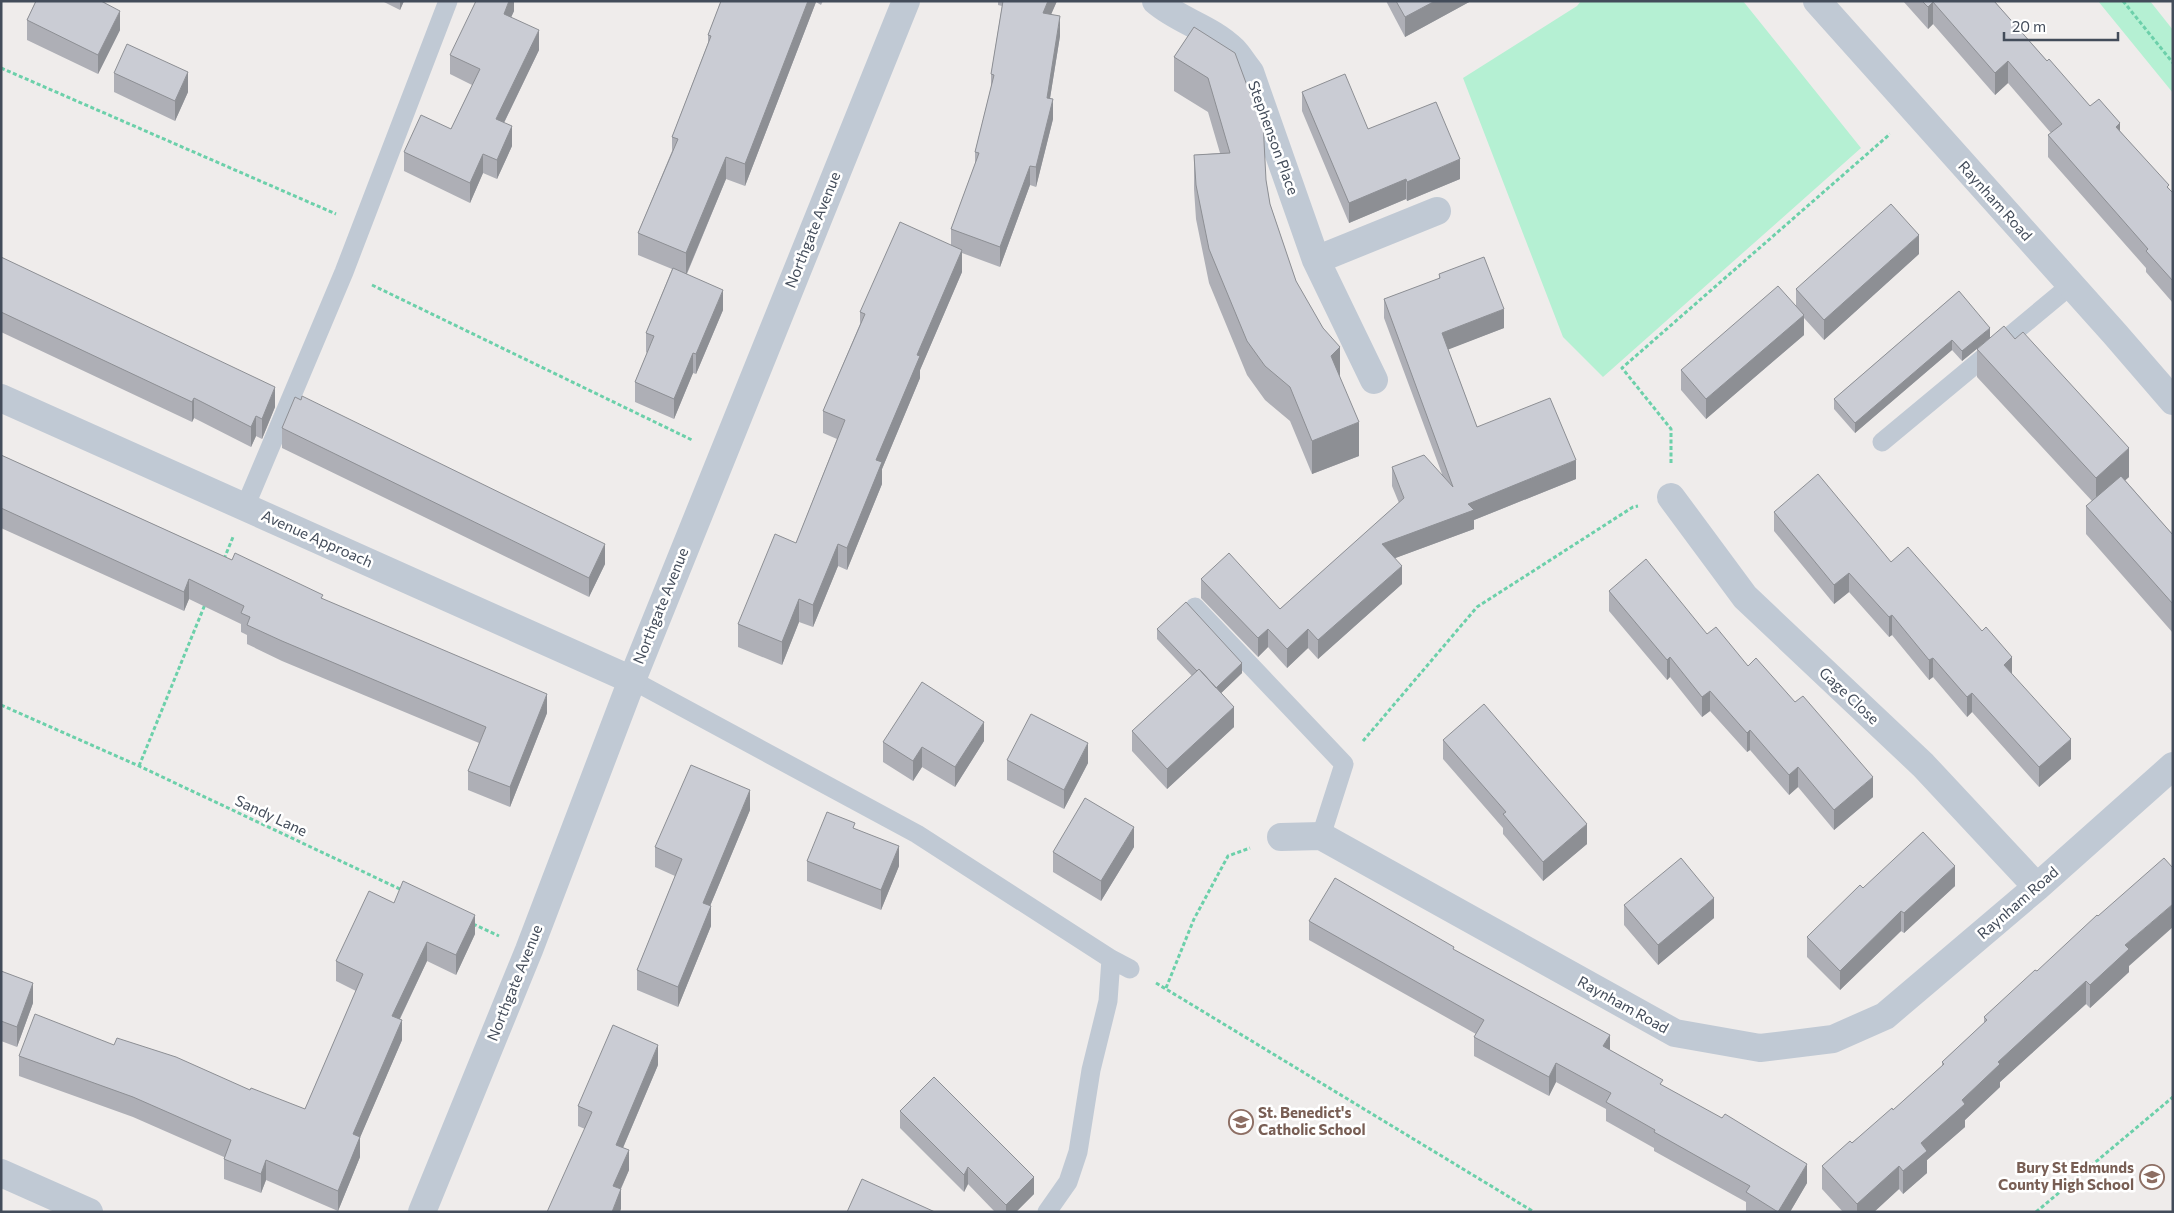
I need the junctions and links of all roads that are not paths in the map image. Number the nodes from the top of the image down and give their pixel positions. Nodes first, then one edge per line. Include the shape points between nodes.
1 (448, 1) edge
2 (906, 1) edge
3 (1156, 1) edge
4 (1817, 1) edge
5 (1437, 211) dead end
6 (1316, 260) junction
7 (2071, 285) junction
8 (1374, 380) dead end
9 (1, 398) edge
10 (2173, 401) edge
11 (1882, 442) dead end
12 (1671, 497) road end
13 (246, 507) junction
14 (1195, 607) dead end
15 (632, 680) junction
16 (2173, 766) edge
17 (1281, 836) road end
18 (1321, 836) junction
19 (2037, 887) junction
20 (1110, 959) junction
21 (1130, 969) dead end
22 (1, 1173) edge
23 (89, 1212) edge
24 (422, 1212) edge
25 (1048, 1212) edge

1 - 13 lane via 344,272
2 - 15 street, Northgate Avenue
3 - 6 street, Stephenson Place via 1233,50 1250,72
4 - 7 street, Raynham Road
5 - 6 street
6 - 8 street, Stephenson Place
7 - 10 street, Raynham Road
7 - 11 lane
9 - 13 street, Avenue Approach
12 - 19 street, Gage Close via 1744,598 1922,765
13 - 15 street, Avenue Approach
14 - 18 lane via 1344,764
15 - 20 lane via 917,834
15 - 24 street, Northgate Avenue via 529,950
16 - 19 street, Raynham Road
17 - 18 street, Raynham Road
18 - 19 street, Raynham Road via 1676,1033 1760,1048 1833,1039 1885,1016
20 - 21 lane
20 - 25 lane via 1108,1001 1091,1070 1078,1152 1068,1182
22 - 23 street

